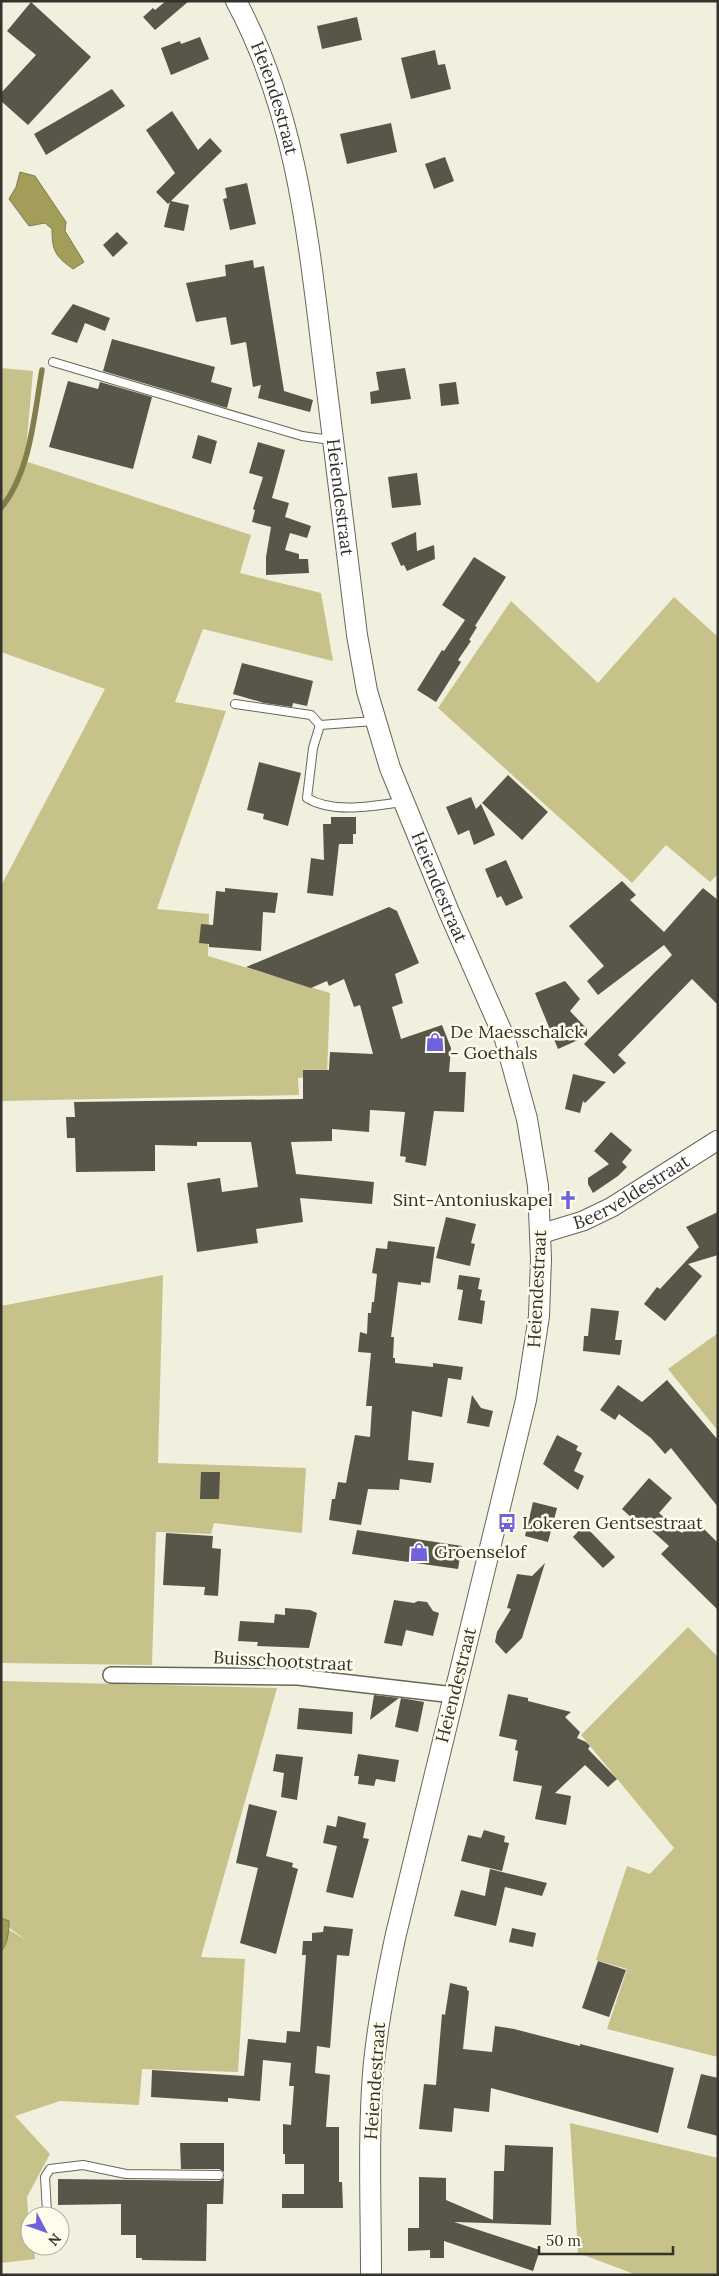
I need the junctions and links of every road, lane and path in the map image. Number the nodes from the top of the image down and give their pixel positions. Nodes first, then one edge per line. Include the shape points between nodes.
1 (236, 1) edge
2 (53, 362) dead end
3 (333, 440) junction
4 (235, 704) dead end
5 (376, 720) junction
6 (320, 725) junction
7 (404, 802) junction
8 (718, 1140) edge
9 (540, 1234) junction
10 (110, 1674) dead end
11 (454, 1695) junction
12 (219, 2175) dead end
13 (47, 2206) edge
14 (371, 2275) edge

1 - 3 main road, Heiendestraat via 264,63 295,160 313,272
2 - 3 lane via 302,436
3 - 5 main road, Heiendestraat via 358,635 367,691
4 - 6 lane via 311,716
5 - 6 lane
5 - 7 main road, Heiendestraat
6 - 7 lane via 313,748 307,798 319,805 368,807
7 - 9 main road, Heiendestraat via 505,1039 527,1119 538,1186
8 - 9 street, Beerveldestraat via 612,1207 582,1221
9 - 11 main road, Heiendestraat via 538,1316 526,1400
10 - 11 street, Buisschootstraat via 298,1677
11 - 14 main road, Heiendestraat via 382,1999 373,2073 370,2140
12 - 13 lane via 126,2174 82,2165 50,2169 45,2177

